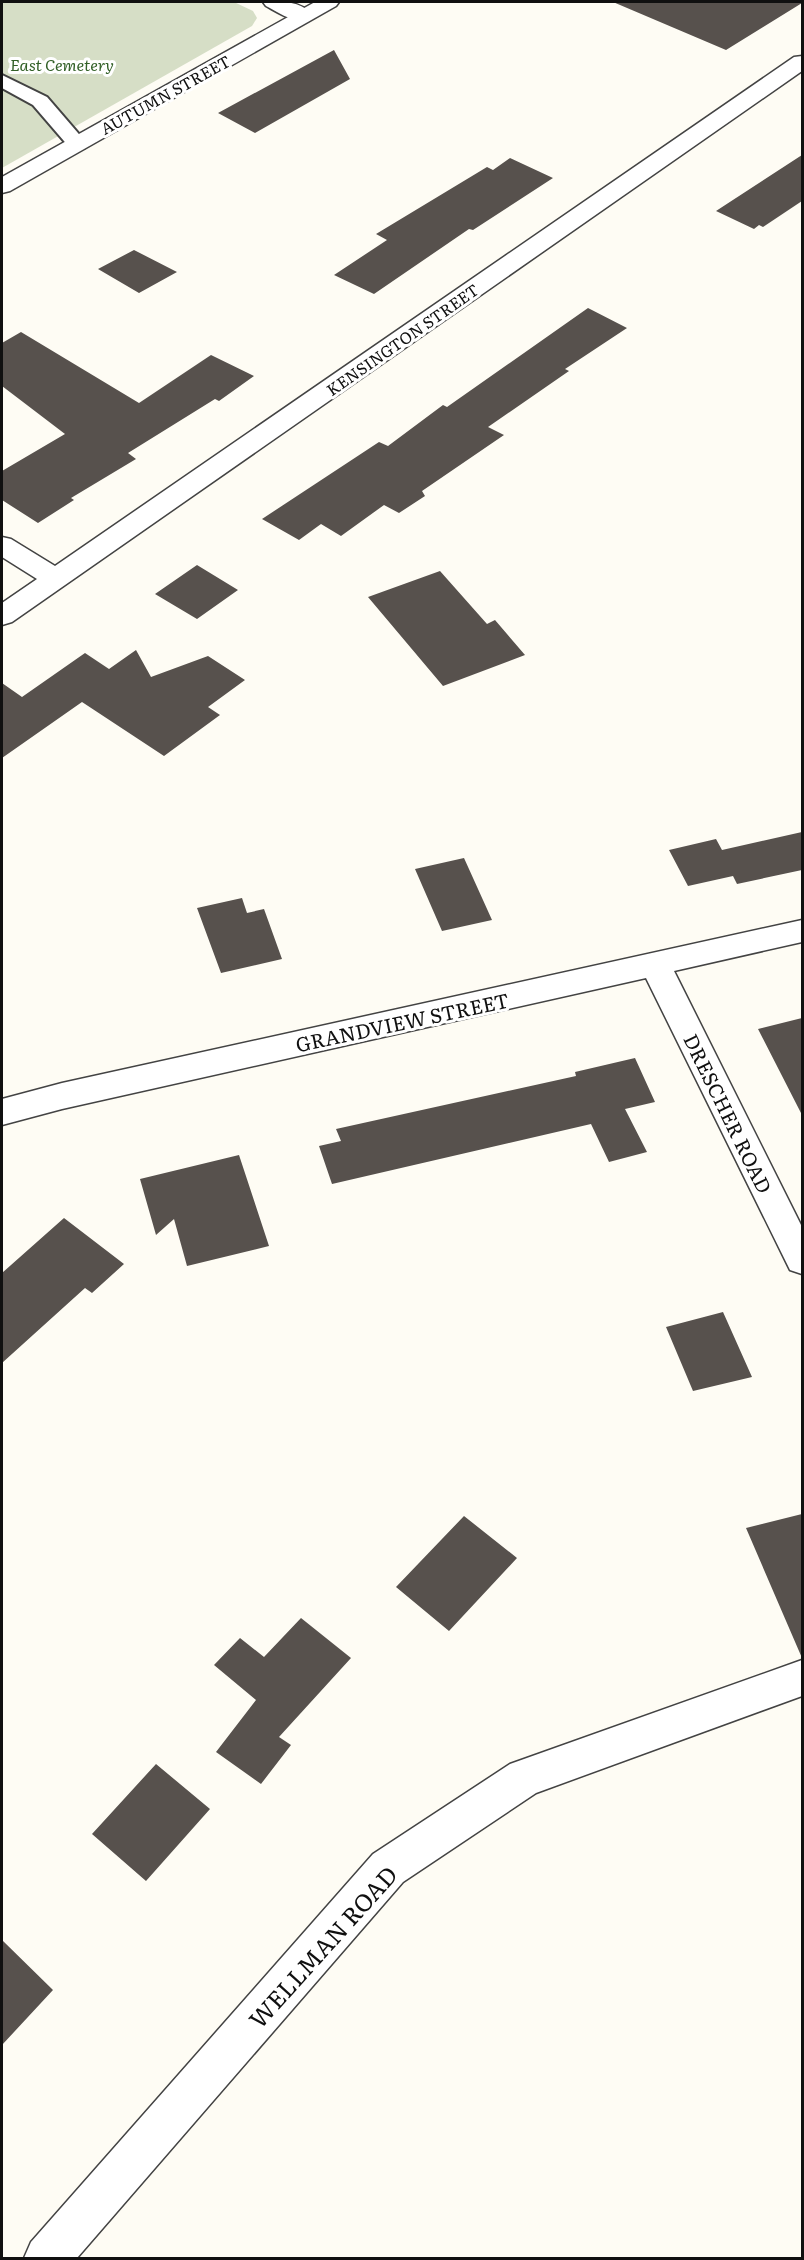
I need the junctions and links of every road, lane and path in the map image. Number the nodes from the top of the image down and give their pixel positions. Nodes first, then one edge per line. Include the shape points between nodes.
1 (273, 2) edge
2 (329, 2) edge
3 (303, 16) junction
4 (802, 62) edge
5 (2, 81) edge
6 (77, 144) junction
7 (2, 186) edge
8 (2, 544) edge
9 (56, 578) junction
10 (2, 616) edge
11 (802, 931) edge
12 (656, 966) junction
13 (2, 1112) edge
14 (802, 1260) edge
15 (802, 1678) edge
16 (47, 2259) edge

1 - 3 street
2 - 3 street, AUTUMN STREET
3 - 6 street, AUTUMN STREET
4 - 9 street, KENSINGTON STREET
5 - 6 lane via 40,101
6 - 7 street, AUTUMN STREET
8 - 9 street
9 - 10 street, KENSINGTON STREET
11 - 12 street, GRANDVIEW STREET
12 - 13 street, GRANDVIEW STREET
12 - 14 street, DRESCHER ROAD
15 - 16 street, WELLMAN ROAD via 524,1778 388,1868

